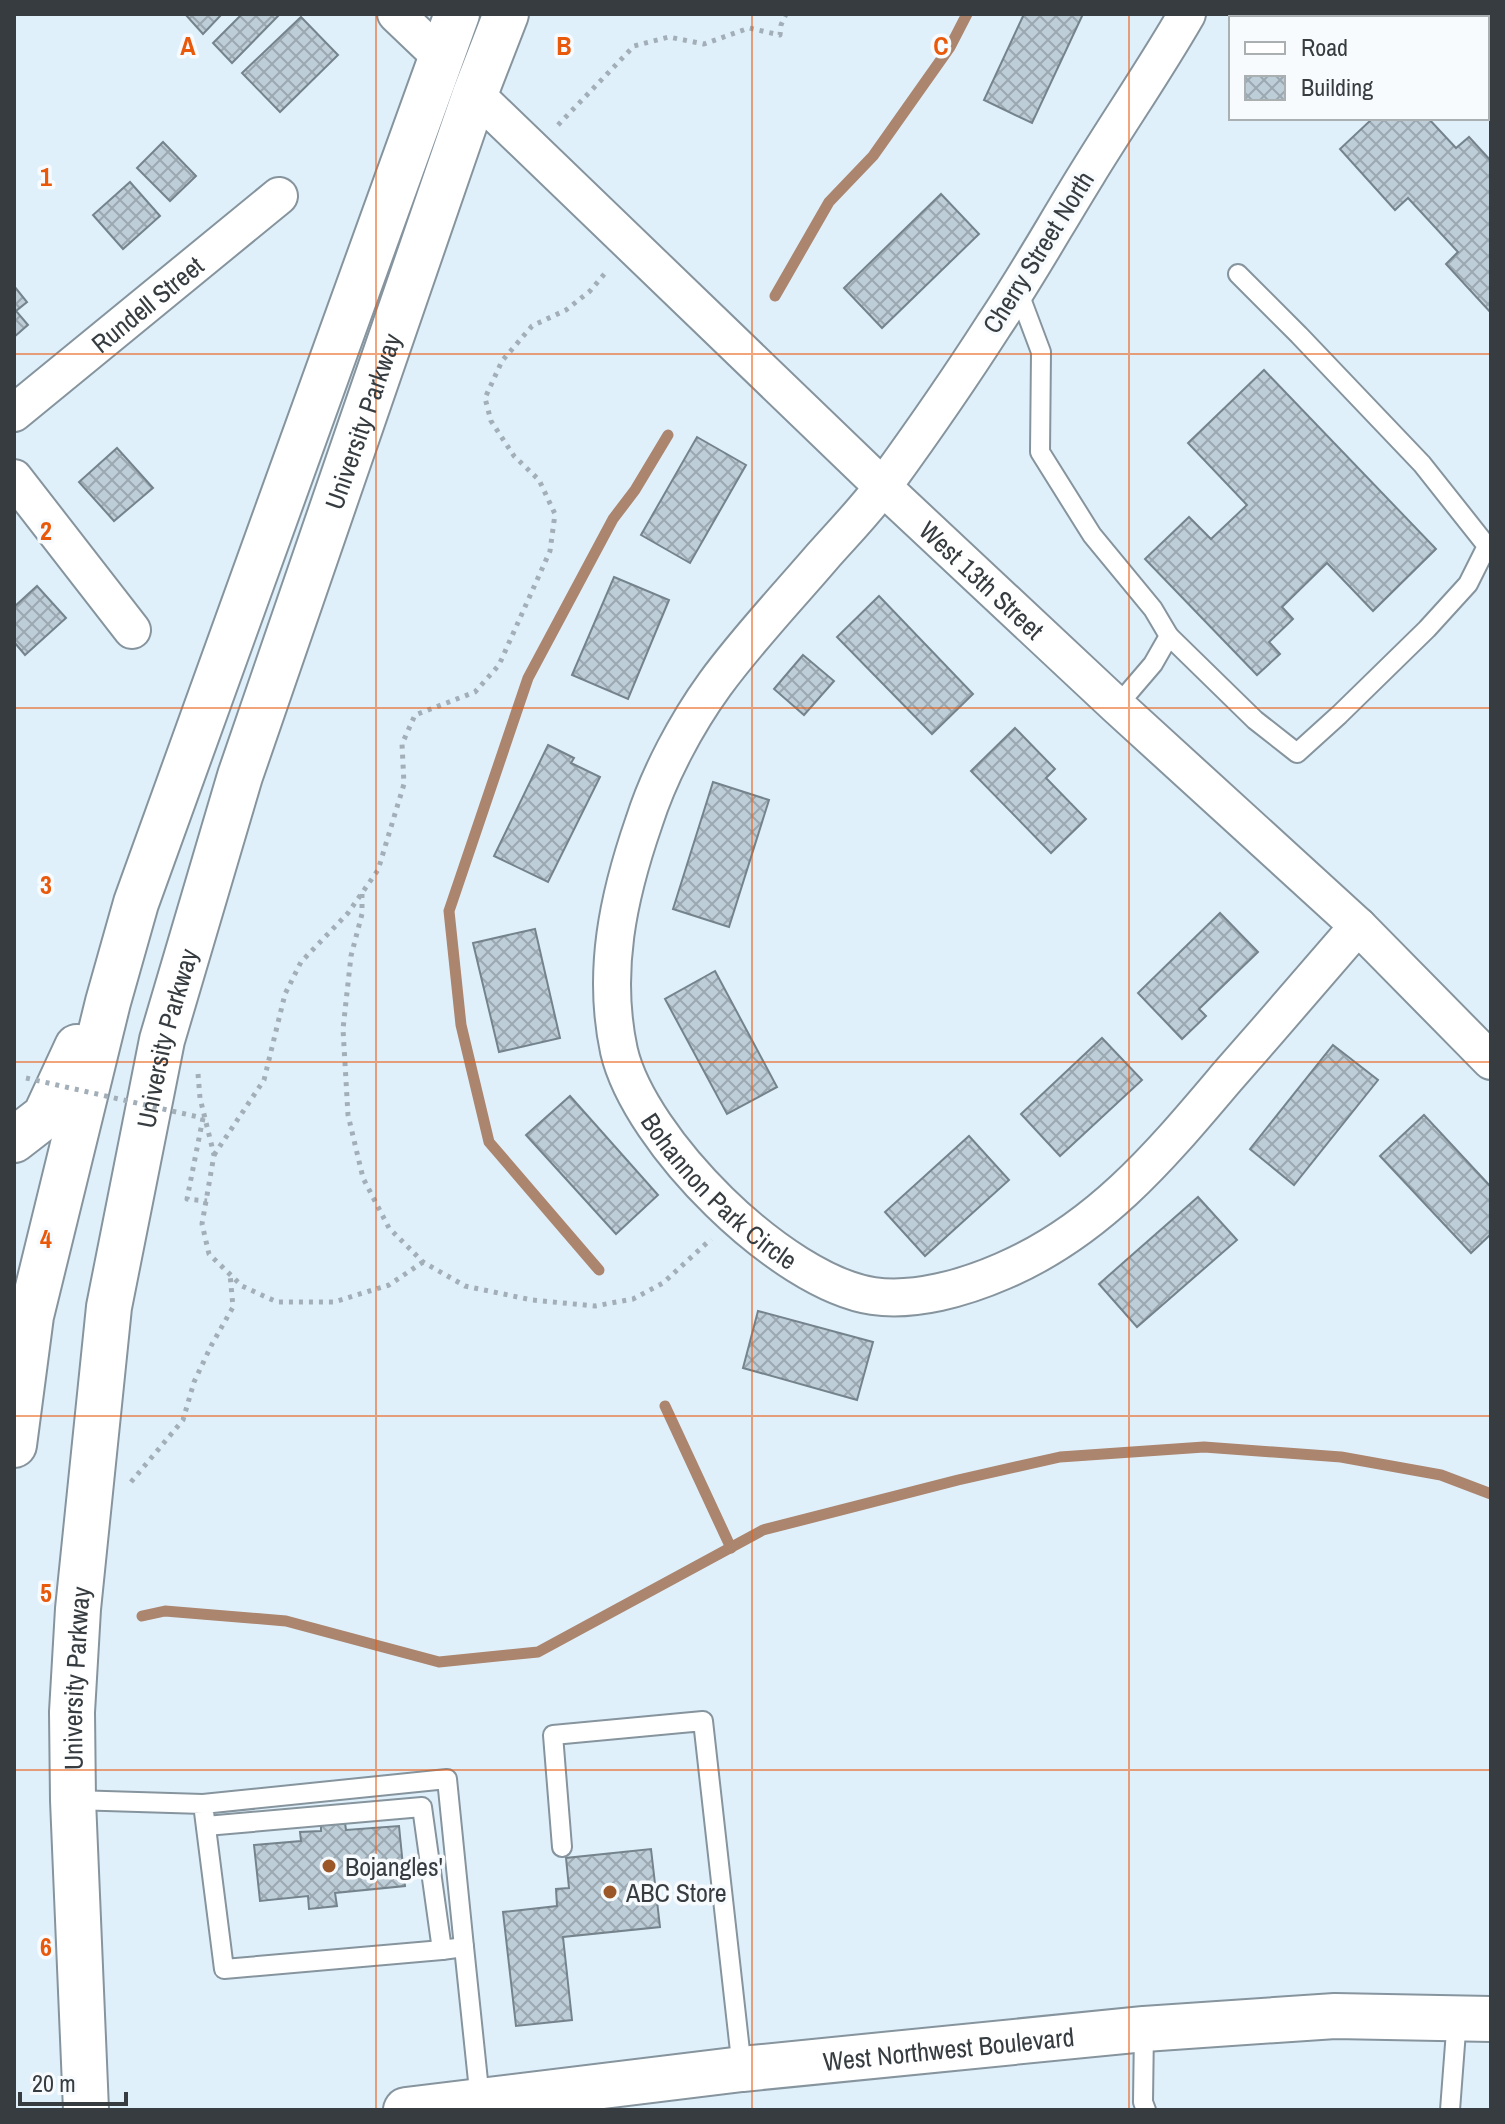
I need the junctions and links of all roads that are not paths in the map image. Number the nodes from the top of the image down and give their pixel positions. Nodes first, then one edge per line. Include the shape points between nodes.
1 (396, 14) edge
2 (457, 14) edge
3 (506, 14) edge
4 (1187, 14) edge
5 (441, 57) junction
6 (475, 94) junction
7 (279, 196) dead end
8 (1238, 274) dead end
9 (1017, 288) junction
10 (14, 413) edge
11 (14, 478) edge
12 (883, 487) junction
13 (132, 630) dead end
14 (1169, 636) junction
15 (1117, 706) junction
16 (1358, 926) junction
17 (108, 1002) junction
18 (1491, 1061) edge
19 (14, 1140) edge
20 (22, 1305) edge
21 (14, 1445) edge
22 (73, 1800) junction
23 (203, 1804) junction
24 (206, 1826) junction
25 (562, 1847) dead end
26 (464, 1947) junction
27 (442, 1950) junction
28 (1474, 2018) edge
29 (1144, 2029) junction
30 (742, 2069) junction
31 (480, 2100) junction
32 (560, 2101) edge
33 (425, 2109) edge
34 (86, 2110) edge
35 (1146, 2110) edge
36 (1450, 2110) edge

1 - 5 street
2 - 5 main road, University Parkway
3 - 6 main road, University Parkway
4 - 9 street, Cherry Street North
5 - 17 main road, University Parkway via 136,903
6 - 12 street, West 13th Street
6 - 22 main road, University Parkway via 240,776 162,1040 109,1307 78,1609
7 - 10 street, Rundell Street
8 - 14 lane via 1422,464 1487,546 1468,584 1437,618 1297,753
9 - 12 street, Cherry Street North
9 - 14 lane via 1041,352 1040,452 1092,535
11 - 13 street
12 - 15 street, West 13th Street
12 - 16 street, Bohannon Park Circle via 714,685 680,739 646,815 623,890 612,981 620,1056 655,1128 697,1181 799,1266 843,1288 904,1297 953,1289 1002,1272 1087,1223 1154,1162
14 - 15 lane
15 - 16 street, West 13th Street
16 - 18 street, West 13th Street
17 - 19 main road via 86,1030 45,1116
17 - 20 main road, University Parkway
20 - 21 main road, University Parkway
22 - 23 lane
22 - 34 main road, University Parkway
23 - 24 lane
23 - 26 lane via 447,1779
24 - 27 lane via 422,1807
24 - 27 lane via 224,1969
25 - 30 lane via 553,1735 703,1721
26 - 27 lane
26 - 31 lane
28 - 29 main road, West Northwest Boulevard via 1335,2016
28 - 36 lane
29 - 30 main road, West Northwest Boulevard
29 - 35 lane
30 - 32 main road, West Northwest Boulevard
31 - 32 main road, West Northwest Boulevard
31 - 33 main road, West Northwest Boulevard

